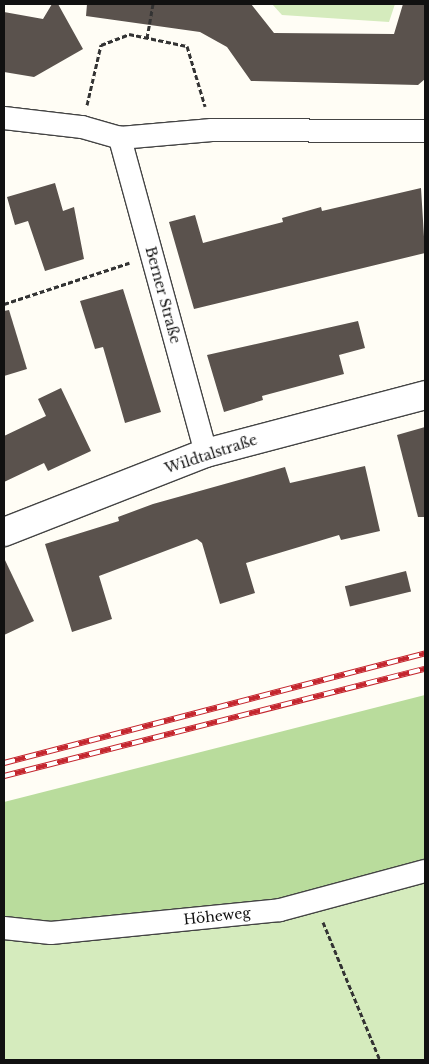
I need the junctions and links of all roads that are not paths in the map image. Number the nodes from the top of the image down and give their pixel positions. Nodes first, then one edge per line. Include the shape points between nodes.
1 (4, 118) edge
2 (425, 131) edge
3 (120, 138) junction
4 (425, 395) edge
5 (206, 453) junction
6 (4, 532) edge
7 (425, 871) edge
8 (4, 928) edge

1 - 3 street via 82,128
2 - 3 street via 212,130
3 - 5 street, Berner Straße
4 - 5 street, Wildtalstraße
5 - 6 street, Wildtalstraße
7 - 8 street, Höheweg via 315,897 280,910 70,931

